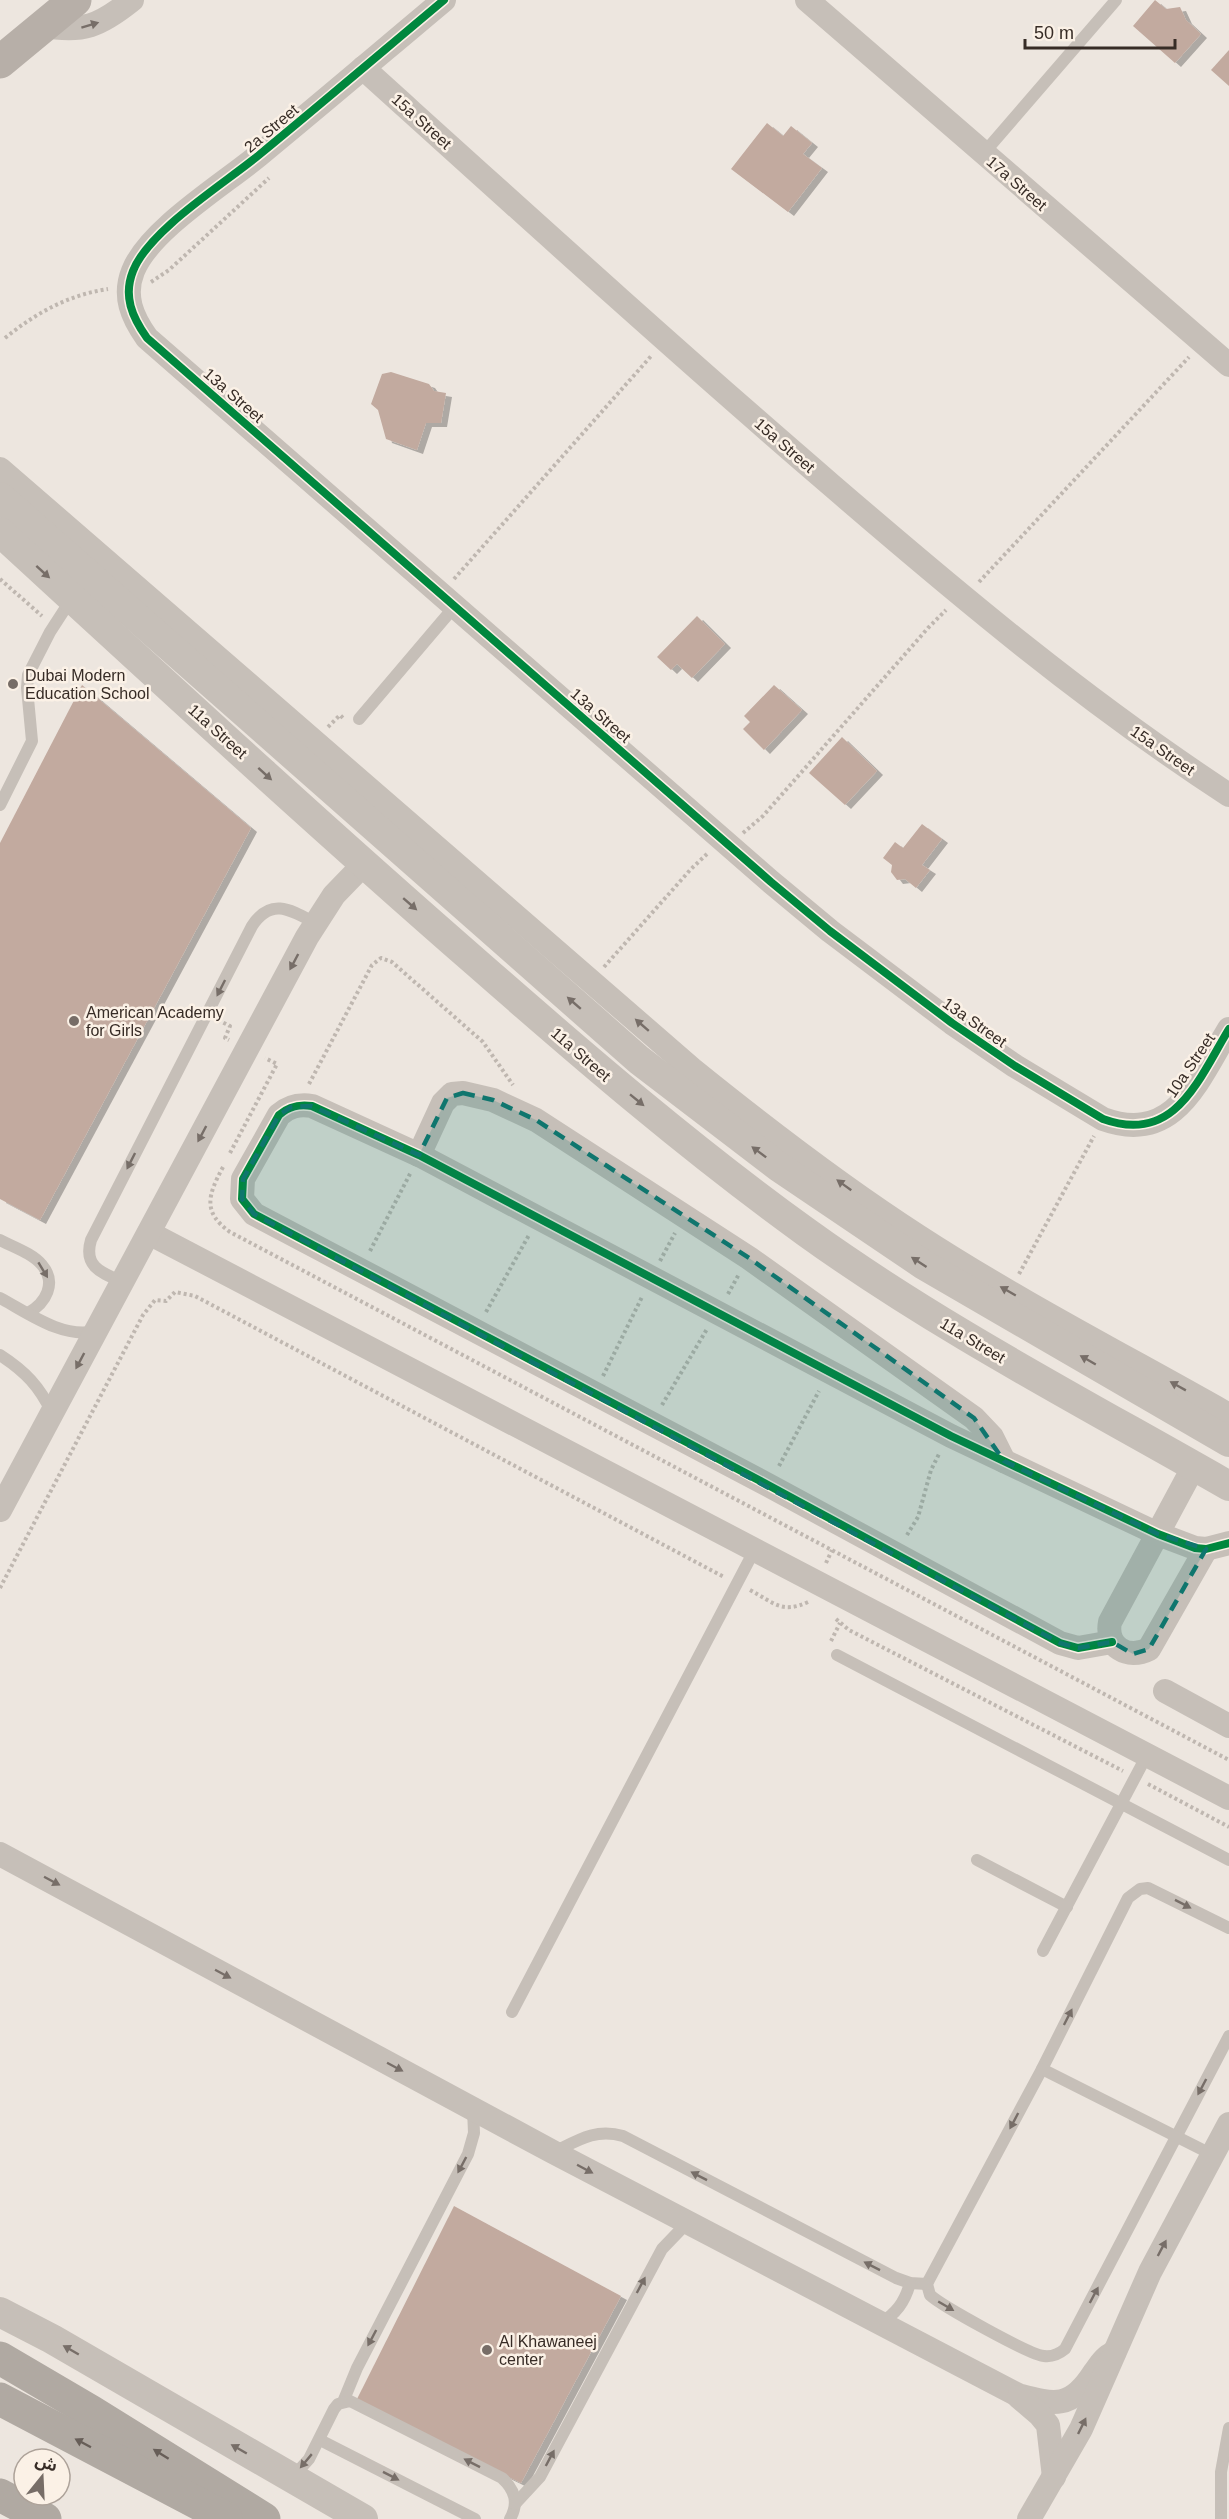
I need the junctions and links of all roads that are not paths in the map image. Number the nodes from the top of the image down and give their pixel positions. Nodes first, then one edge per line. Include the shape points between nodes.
1 (75, 0) edge
2 (132, 0) edge
3 (444, 0) edge
4 (807, 0) edge
5 (1116, 0) edge
6 (42, 25) junction
7 (0, 62) edge
8 (363, 68) junction
9 (983, 154) junction
10 (129, 286) joint
11 (1229, 365) edge
12 (0, 469) edge
13 (0, 497) edge
14 (0, 532) edge
15 (72, 598) junction
16 (448, 600) junction
17 (359, 719) dead end
18 (1229, 795) edge
19 (0, 805) edge
20 (364, 864) junction
21 (315, 923) junction
22 (489, 928) junction
23 (1229, 1029) edge
24 (1103, 1119) joint
25 (419, 1155) junction
26 (149, 1233) junction
27 (0, 1240) edge
28 (123, 1282) junction
29 (0, 1298) edge
30 (28, 1313) junction
31 (96, 1331) junction
32 (0, 1356) edge
33 (1124, 1356) junction
34 (1045, 1382) junction
35 (1138, 1390) junction
36 (52, 1413) junction
37 (1229, 1415) edge
38 (1229, 1442) edge
39 (1004, 1461) junction
40 (1194, 1466) junction
41 (1229, 1470) edge
42 (1229, 1486) edge
43 (0, 1510) edge
44 (1158, 1534) junction
45 (1218, 1546) edge
46 (754, 1551) junction
47 (1112, 1642) junction
48 (837, 1655) dead end
49 (1165, 1691) dead end
50 (1229, 1726) edge
51 (1147, 1755) junction
52 (1229, 1798) edge
53 (1121, 1804) junction
54 (0, 1854) edge
55 (977, 1860) dead end
56 (1229, 1860) edge
57 (1067, 1907) junction
58 (1229, 1928) edge
59 (1043, 1951) dead end
60 (512, 2012) dead end
61 (1229, 2036) edge
62 (1042, 2069) junction
63 (473, 2109) junction
64 (1229, 2124) edge
65 (1176, 2138) junction
66 (553, 2152) junction
67 (1213, 2155) junction
68 (687, 2223) junction
69 (910, 2283) junction
70 (927, 2284) junction
71 (0, 2312) edge
72 (879, 2324) junction
73 (1114, 2353) junction
74 (0, 2358) edge
75 (1018, 2395) junction
76 (0, 2399) edge
77 (343, 2402) junction
78 (1229, 2428) edge
79 (320, 2440) junction
80 (281, 2473) junction
81 (1054, 2477) junction
82 (0, 2495) edge
83 (515, 2504) junction
84 (45, 2519) edge
85 (228, 2519) edge
86 (264, 2519) edge
87 (363, 2519) edge
88 (475, 2519) edge
89 (510, 2519) edge
90 (1029, 2519) edge
91 (1221, 2519) edge

1 - 6 main road
6 -> 2 street via 84,28 103,21
3 - 8 street, 2a Street
4 - 9 street, 17a Street
5 - 9 lane
6 - 7 main road
8 - 10 street, 2a Street via 153,240
8 - 18 street, 15a Street via 664,341 962,597 1113,716
9 - 11 street, 17a Street
10 - 16 street, 13a Street via 129,305 147,338
33 -> 12 street via 918,1236 803,1156 692,1069
13 - 22 street, 11a Street
14 -> 15 street, 11a Street
15 - 19 lane via 28,675 33,732 29,750
15 -> 20 street, 11a Street
16 - 17 lane
16 - 24 street, 13a Street via 771,882 890,977 1014,1066
20 - 21 street
20 - 22 street via 392,865 464,920
20 -> 34 street, 11a Street via 605,1075 755,1195 864,1272
21 -> 26 street
21 -> 28 lane via 281,908 264,913 252,926 91,1240 89,1259 95,1268
35 -> 22 street, 11a Street via 924,1265 788,1173 639,1060
23 - 24 street, 10a Street via 1190,1092 1167,1116 1152,1124 1135,1126
25 - 39 street
25 - 39 street via 443,1103 452,1094 464,1092 526,1114 749,1258 974,1418 992,1437
25 - 47 street via 305,1105 291,1107 279,1115 243,1179 242,1199 254,1214 1060,1643 1078,1648
26 - 28 street
26 - 46 street
27 -> 30 lane via 33,1258 48,1275 46,1298
28 - 31 street
29 - 30 lane
30 - 31 lane via 74,1332
31 -> 36 street
32 - 36 lane via 28,1375
33 - 35 street
37 -> 33 street
34 - 40 street, 11a Street
34 - 41 street via 1073,1383 1086,1388
35 - 38 street, 11a Street
36 - 43 street
39 - 44 street
40 - 42 street, 11a Street
40 - 44 street
44 - 45 street via 1195,1548
44 - 47 street via 1110,1622
45 - 47 street via 1149,1649 1125,1653
46 - 51 street
46 - 60 lane
48 - 53 lane
49 - 50 street
51 - 52 street
51 - 53 lane
53 - 56 lane
53 - 57 lane
54 -> 63 street
55 - 57 lane
57 - 59 lane
62 -> 58 lane via 1133,1892 1156,1890
61 -> 65 lane
62 - 65 lane
62 -> 70 lane
63 - 66 street
63 -> 77 lane via 474,2133 468,2154
64 - 67 street
65 - 67 lane
70 -> 65 lane via 934,2299 966,2318 1042,2356 1059,2354 1070,2341
66 -> 68 street
69 -> 66 lane via 623,2136 591,2134
73 -> 67 street via 1150,2272
68 - 72 street
83 -> 68 lane via 540,2477 662,2249
69 - 70 lane
69 - 72 lane via 899,2307
80 -> 71 street
72 - 75 street
73 - 75 street via 1106,2357 1086,2385 1070,2399 1058,2404
81 -> 73 street via 1085,2421
86 -> 74 highway
75 - 81 street via 1048,2425
85 -> 76 highway
77 - 79 lane via 334,2409
83 -> 77 lane via 509,2485 502,2478 355,2403
78 - 91 lane via 1221,2472
79 -> 80 lane via 305,2464 294,2472
79 -> 88 lane
80 - 87 street
81 - 90 street
82 - 84 highway
83 - 89 lane

